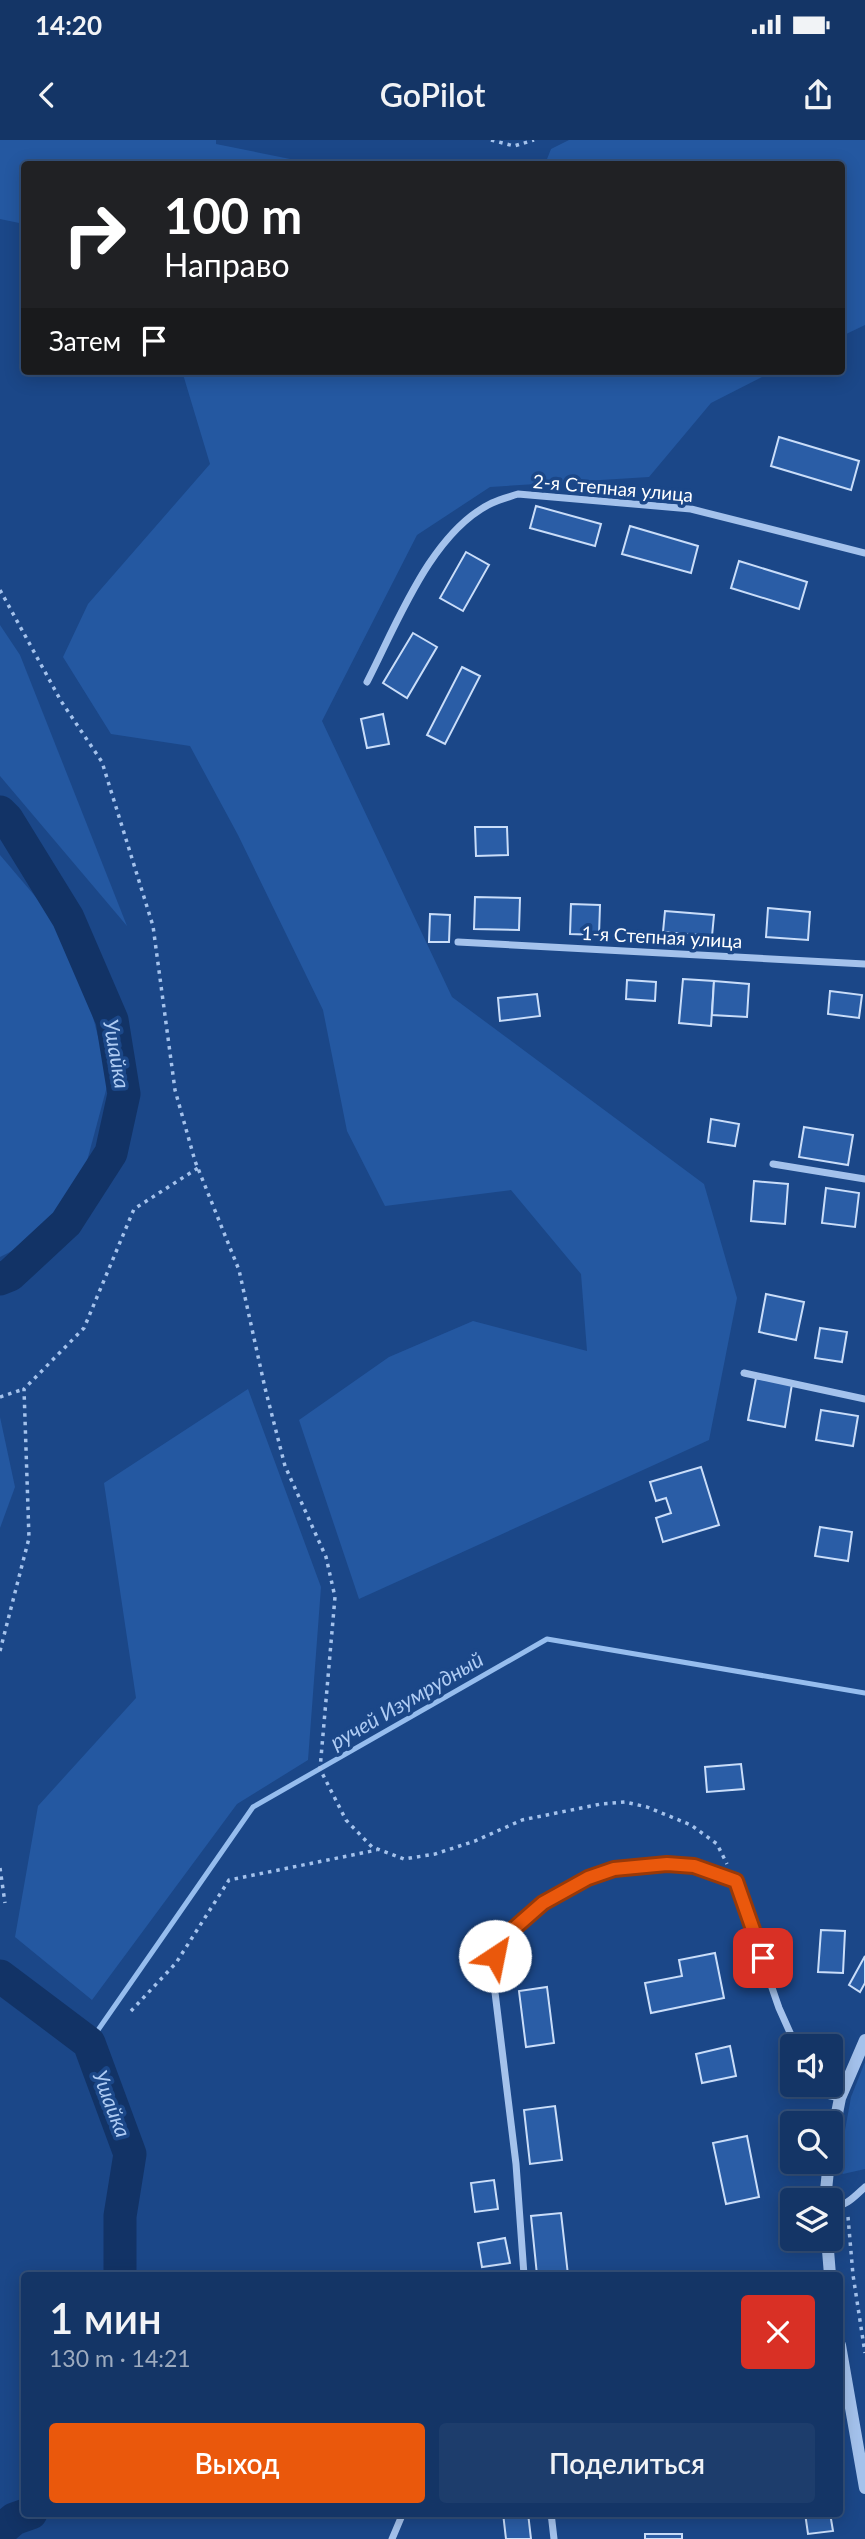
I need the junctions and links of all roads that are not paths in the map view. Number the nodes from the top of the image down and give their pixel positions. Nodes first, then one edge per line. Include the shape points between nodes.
1 (865, 553) edge
2 (367, 682) dead end
3 (458, 942) dead end
4 (865, 964) edge
5 (772, 1164) dead end
6 (865, 1180) edge
7 (744, 1373) dead end
8 (865, 1399) edge
9 (791, 2034) edge
10 (865, 2040) edge
11 (835, 2097) edge
12 (840, 2098) junction
13 (837, 2111) edge
14 (865, 2187) edge
15 (843, 2205) edge
16 (828, 2251) edge
17 (524, 2272) edge
18 (830, 2272) edge
19 (844, 2396) edge
20 (865, 2488) edge
21 (401, 2517) edge
22 (551, 2517) edge
23 (392, 2539) edge
24 (554, 2539) edge

1 - 2 street, 2-я Степная улица via 691,509 518,494 492,503 468,519 430,559
3 - 4 street, 1-я Степная улица
5 - 6 street
7 - 8 street
9 - 17 street via 736,1881 694,1866 614,1869 588,1878 543,1903 502,1939 493,1976
10 - 12 street
11 - 12 street
12 - 13 street
14 - 15 street
16 - 18 street
19 - 20 street
21 - 23 street
22 - 24 street

